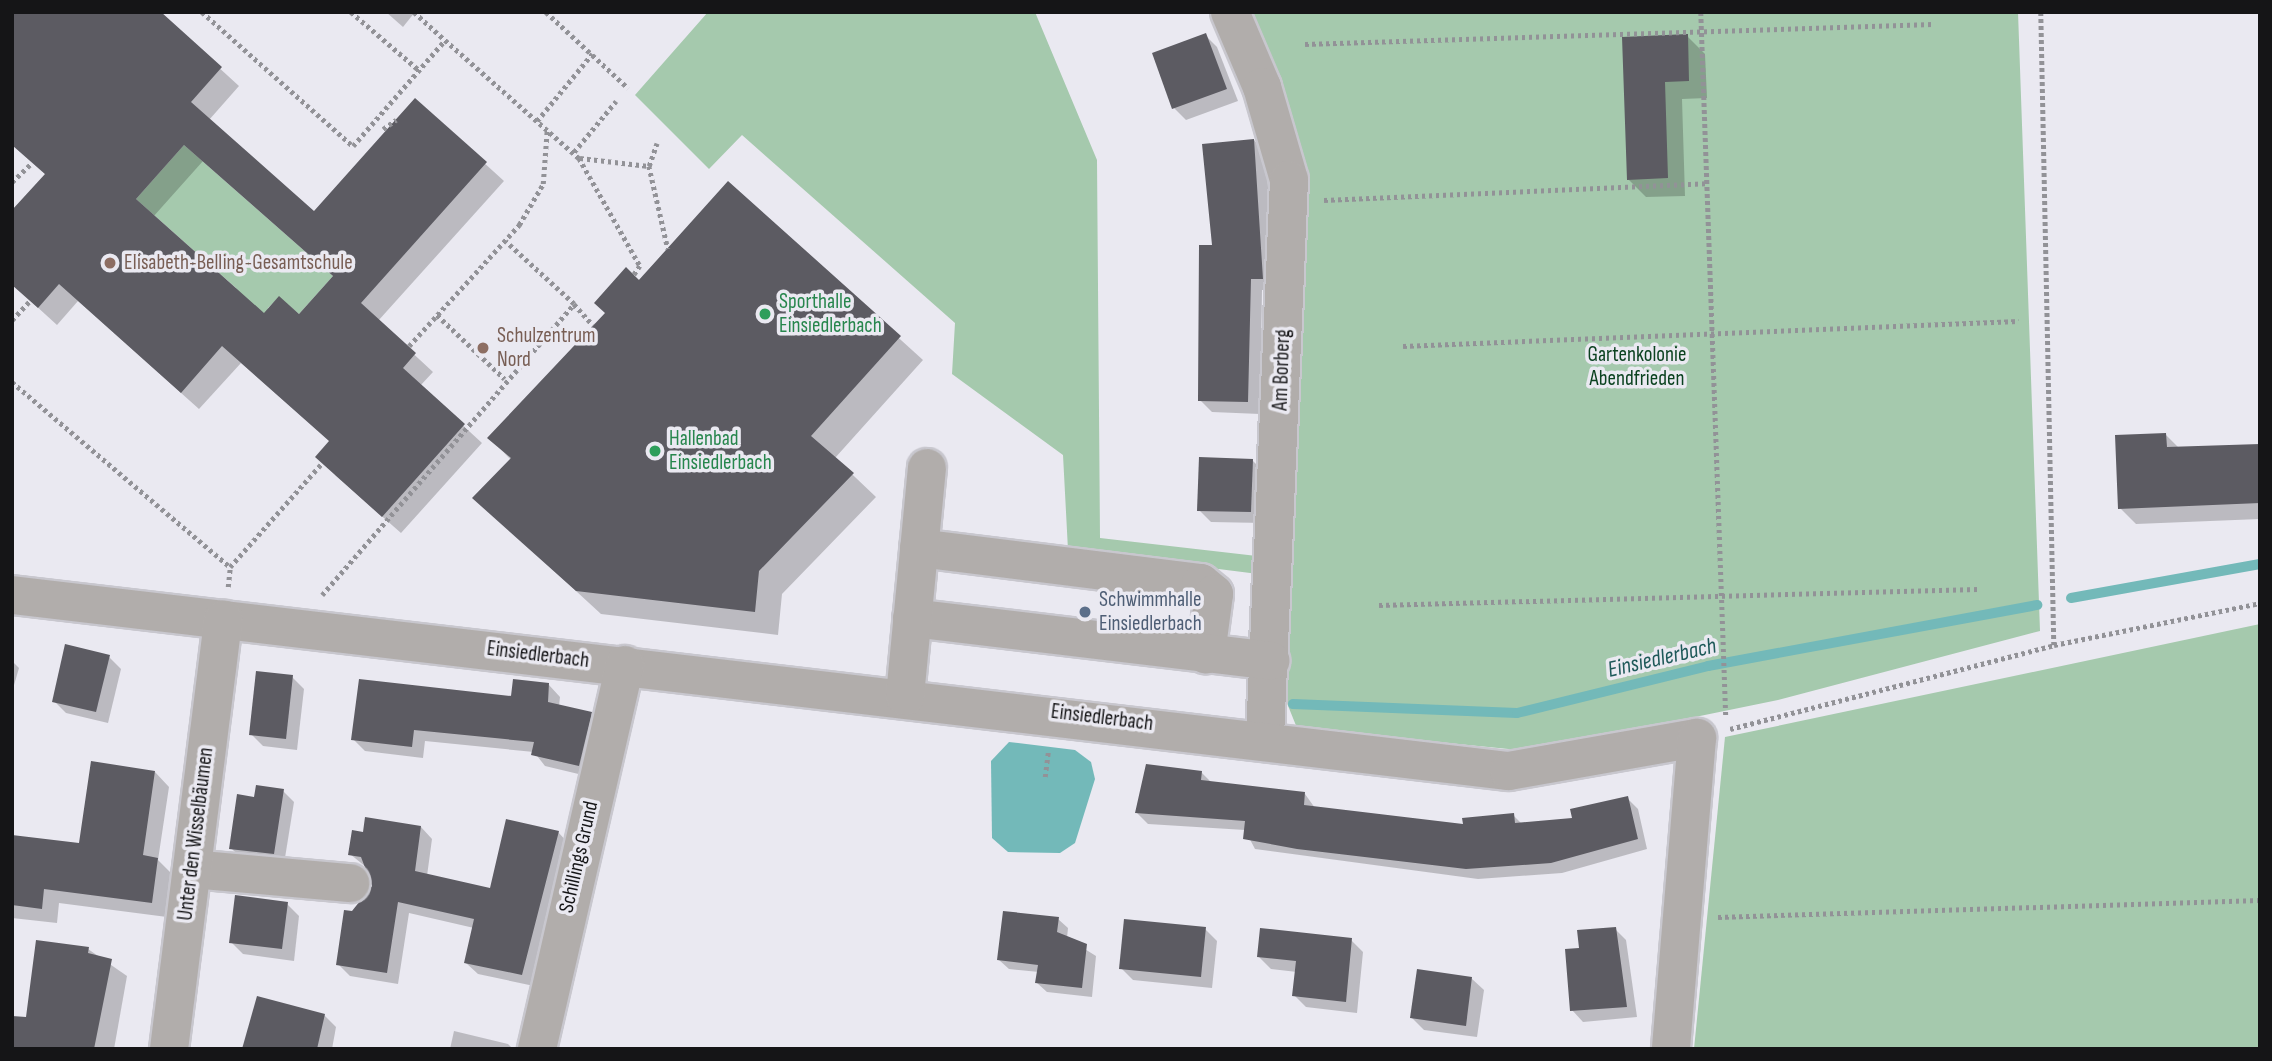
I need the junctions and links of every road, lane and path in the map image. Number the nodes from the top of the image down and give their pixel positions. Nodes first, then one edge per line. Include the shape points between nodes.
1 (202, 12) edge
2 (351, 12) edge
3 (415, 12) edge
4 (546, 12) edge
5 (1230, 12) edge
6 (1701, 12) edge
7 (2041, 12) edge
8 (1933, 24) dead end
9 (1702, 32) junction
10 (445, 40) junction
11 (1305, 44) dead end
12 (592, 54) junction
13 (419, 70) junction
14 (628, 88) dead end
15 (616, 102) dead end
16 (396, 120) dead end
17 (537, 121) junction
18 (383, 129) dead end
19 (547, 129) junction
20 (657, 143) dead end
21 (574, 152) junction
22 (579, 158) junction
23 (32, 163) dead end
24 (649, 166) junction
25 (12, 182) edge
26 (1707, 183) junction
27 (1288, 202) junction
28 (505, 241) junction
29 (668, 248) dead end
30 (634, 275) dead end
31 (30, 301) dead end
32 (574, 304) junction
33 (437, 316) junction
34 (12, 320) edge
35 (2018, 321) dead end
36 (593, 325) dead end
37 (1713, 334) junction
38 (409, 346) dead end
39 (1403, 346) dead end
40 (506, 379) junction
41 (12, 382) edge
42 (322, 463) dead end
43 (927, 468) dead end
44 (919, 548) junction
45 (1978, 589) dead end
46 (12, 595) edge
47 (1722, 596) junction
48 (2260, 603) edge
49 (330, 604) dead end
50 (1379, 605) dead end
51 (912, 618) junction
52 (223, 619) junction
53 (2054, 645) junction
54 (1206, 654) junction
55 (1270, 661) junction
56 (625, 665) junction
57 (905, 696) junction
58 (1712, 734) junction
59 (1265, 737) junction
60 (192, 869) junction
61 (350, 883) dead end
62 (2260, 900) edge
63 (1682, 918) junction
64 (169, 1049) edge
65 (537, 1049) edge
66 (1671, 1049) edge

1 - 13 path via 353,146
2 - 13 path
3 - 10 path
4 - 12 path
5 - 27 street, Am Borberg via 1262,87 1289,180
6 - 9 path
7 - 53 path
8 - 9 path
9 - 11 path
9 - 26 path
10 - 13 path
10 - 17 path
12 - 14 path
12 - 17 path
15 - 21 path
16 - 18 path
17 - 19 path
19 - 21 path
19 - 28 path via 543,184
20 - 24 path
21 - 22 path
22 - 24 path
22 - 30 path via 640,266
23 - 25 path
24 - 29 path
26 - 27 path
26 - 37 path
27 - 55 street, Am Borberg
28 - 32 path
28 - 33 path
31 - 34 path
32 - 36 path
32 - 40 path
33 - 38 path
33 - 40 path
35 - 37 path
37 - 39 path
37 - 47 path
40 - 49 path via 316,603
41 - 42 path via 230,567
43 - 44 street
44 - 51 street
44 - 54 street via 1201,583 1214,594
45 - 47 path
46 - 52 street, Einsiedlerbach
47 - 50 path
47 - 58 path
48 - 53 path
51 - 54 street
51 - 57 street
52 - 56 street, Einsiedlerbach
52 - 60 street, Unter den Wisselbäumen
53 - 58 path
54 - 55 street
55 - 59 street, Am Borberg
56 - 57 street, Einsiedlerbach
56 - 65 street, Schillings Grund
57 - 59 street, Einsiedlerbach
58 - 59 street, Einsiedlerbach via 1509,771
58 - 63 street
60 - 61 street
60 - 64 street, Unter den Wisselbäumen
62 - 63 path
63 - 66 street

